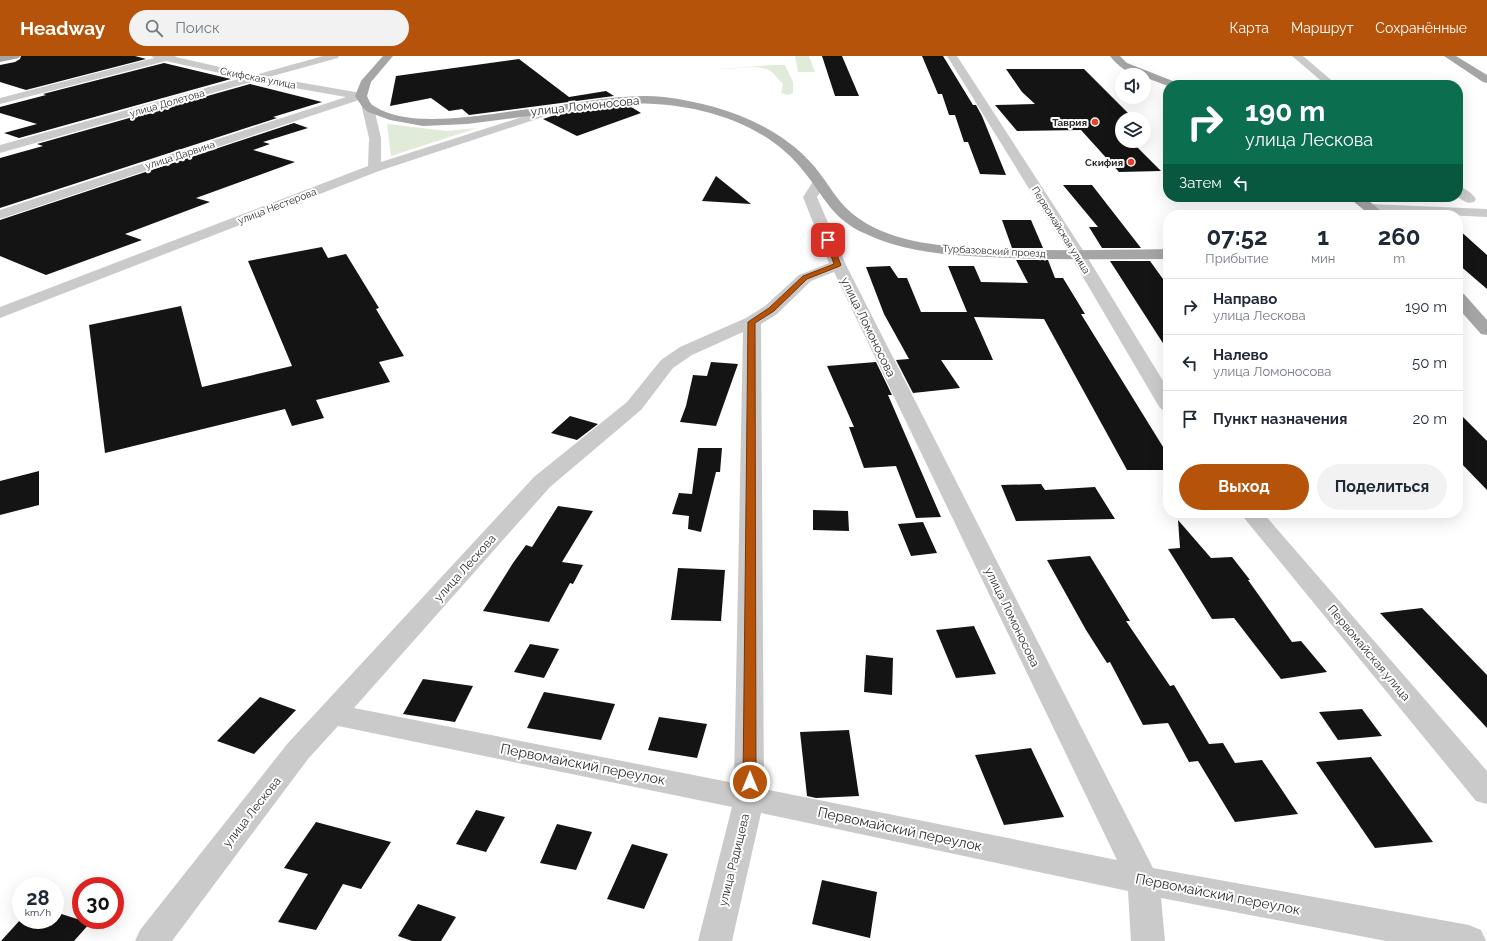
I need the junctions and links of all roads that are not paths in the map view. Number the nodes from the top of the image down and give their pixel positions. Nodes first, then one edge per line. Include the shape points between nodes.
1 (15, 56) edge
2 (334, 56) edge
3 (388, 56) edge
4 (952, 56) edge
5 (1115, 56) edge
6 (1297, 56) edge
7 (1449, 56) edge
8 (165, 57) edge
9 (0, 60) edge
10 (255, 78) junction
11 (1326, 80) edge
12 (1487, 80) edge
13 (1163, 81) edge
14 (361, 96) junction
15 (0, 101) edge
16 (368, 108) junction
17 (557, 109) junction
18 (0, 149) edge
19 (374, 168) junction
20 (819, 184) junction
21 (1463, 194) edge
22 (1469, 199) dead end
23 (1361, 202) edge
24 (1371, 210) edge
25 (1463, 214) edge
26 (1487, 214) edge
27 (0, 215) edge
28 (1078, 254) junction
29 (1163, 254) edge
30 (838, 265) junction
31 (1463, 304) edge
32 (0, 313) edge
33 (752, 322) junction
34 (1487, 330) edge
35 (1163, 397) edge
36 (1255, 518) edge
37 (332, 714) junction
38 (1487, 792) edge
39 (749, 798) junction
40 (1143, 880) junction
41 (152, 941) edge
42 (714, 941) edge
43 (1148, 941) edge
44 (1469, 941) edge

1 - 9 main road
2 - 10 street, улица Долетова
3 - 14 main road via 366,81
4 - 28 street, Первомайская улица
5 - 13 main road via 1122,65
6 - 11 street
7 - 12 main road
8 - 10 street, Скифская улица
8 - 15 street
10 - 14 street, Скифская улица
10 - 18 street, улица Долетова
14 - 16 main road
14 - 27 street, улица Дарвина
16 - 17 main road, улица Ломоносова via 404,120 427,123 458,122
16 - 19 street via 375,138
17 - 19 street, улица Нестерова
17 - 20 main road, улица Ломоносова via 639,99 675,102 720,112 749,123 784,144 809,169
19 - 32 street, улица Нестерова
20 - 28 main road, Турбазовский проезд via 832,204 851,220 873,233 905,242 994,253
20 - 30 street, улица Ломоносова via 810,197
21 - 22 street
23 - 24 main road
25 - 26 street
28 - 29 main road, Турбазовский проезд
28 - 35 street, Первомайская улица
30 - 33 street, улица Лескова via 805,278 771,310
30 - 40 street, улица Ломоносова
31 - 34 main road
33 - 37 street, улица Лескова via 686,350 667,364 634,406 542,482
33 - 39 street, улица Радищева
36 - 38 street, Первомайская улица
37 - 39 street, Первомайский переулок
37 - 41 street, улица Лескова via 298,751
39 - 40 street, Первомайский переулок
39 - 42 street, улица Радищева
40 - 43 street, улица Ломоносова
40 - 44 street, Первомайский переулок

